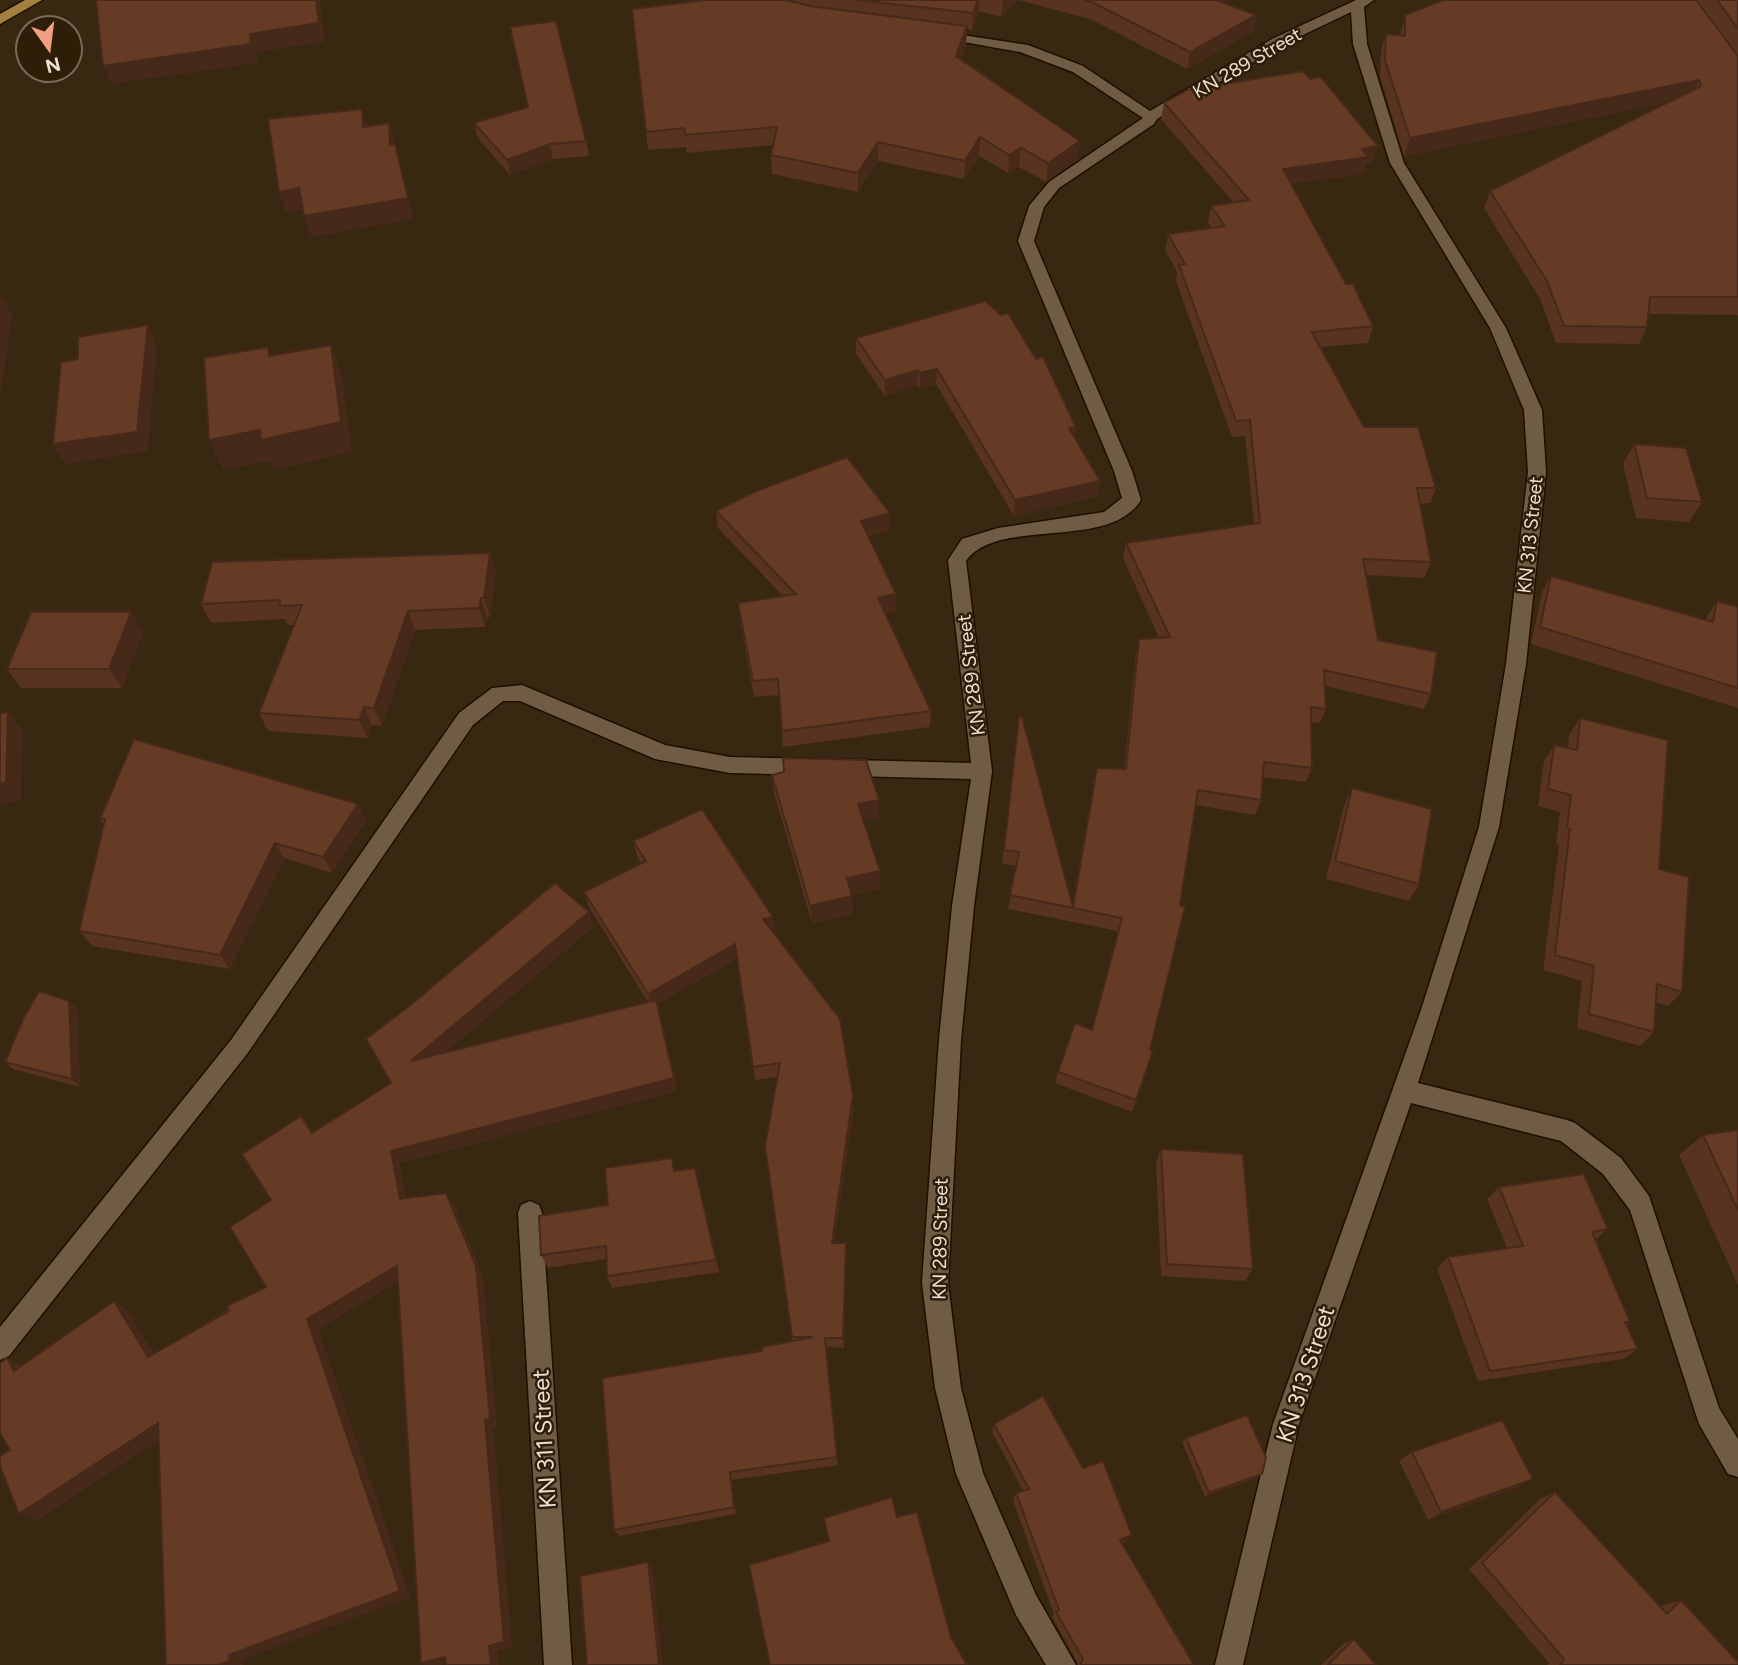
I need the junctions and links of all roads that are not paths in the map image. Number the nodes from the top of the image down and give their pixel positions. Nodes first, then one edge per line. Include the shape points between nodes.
1 (35, 0) edge
2 (1362, 3) edge
3 (0, 20) edge
4 (930, 33) edge
5 (1150, 117) junction
6 (982, 771) junction
7 (1404, 1090) junction
8 (530, 1213) dead end
9 (0, 1347) edge
10 (1738, 1464) edge
11 (558, 1665) edge
12 (1062, 1665) edge
13 (1229, 1665) edge

1 - 3 main road
2 - 5 street, KN 289 Street via 1277,43
2 - 7 street, KN 313 Street via 1360,44 1396,163 1498,328 1533,410 1537,472 1516,664 1489,827
4 - 5 street via 1023,48 1077,69
5 - 6 street, KN 289 Street via 1054,185 1031,220 1026,241 1132,500 1109,519 998,535 968,544 957,560
6 - 9 street via 730,765 662,753 522,693 499,693 466,719 239,1046
6 - 12 street, KN 289 Street via 950,1040 935,1283 948,1388 970,1474 1026,1605
7 - 10 street via 1567,1131 1612,1166 1640,1204 1708,1415
7 - 13 street, KN 313 Street via 1286,1424
8 - 11 street, KN 311 Street

